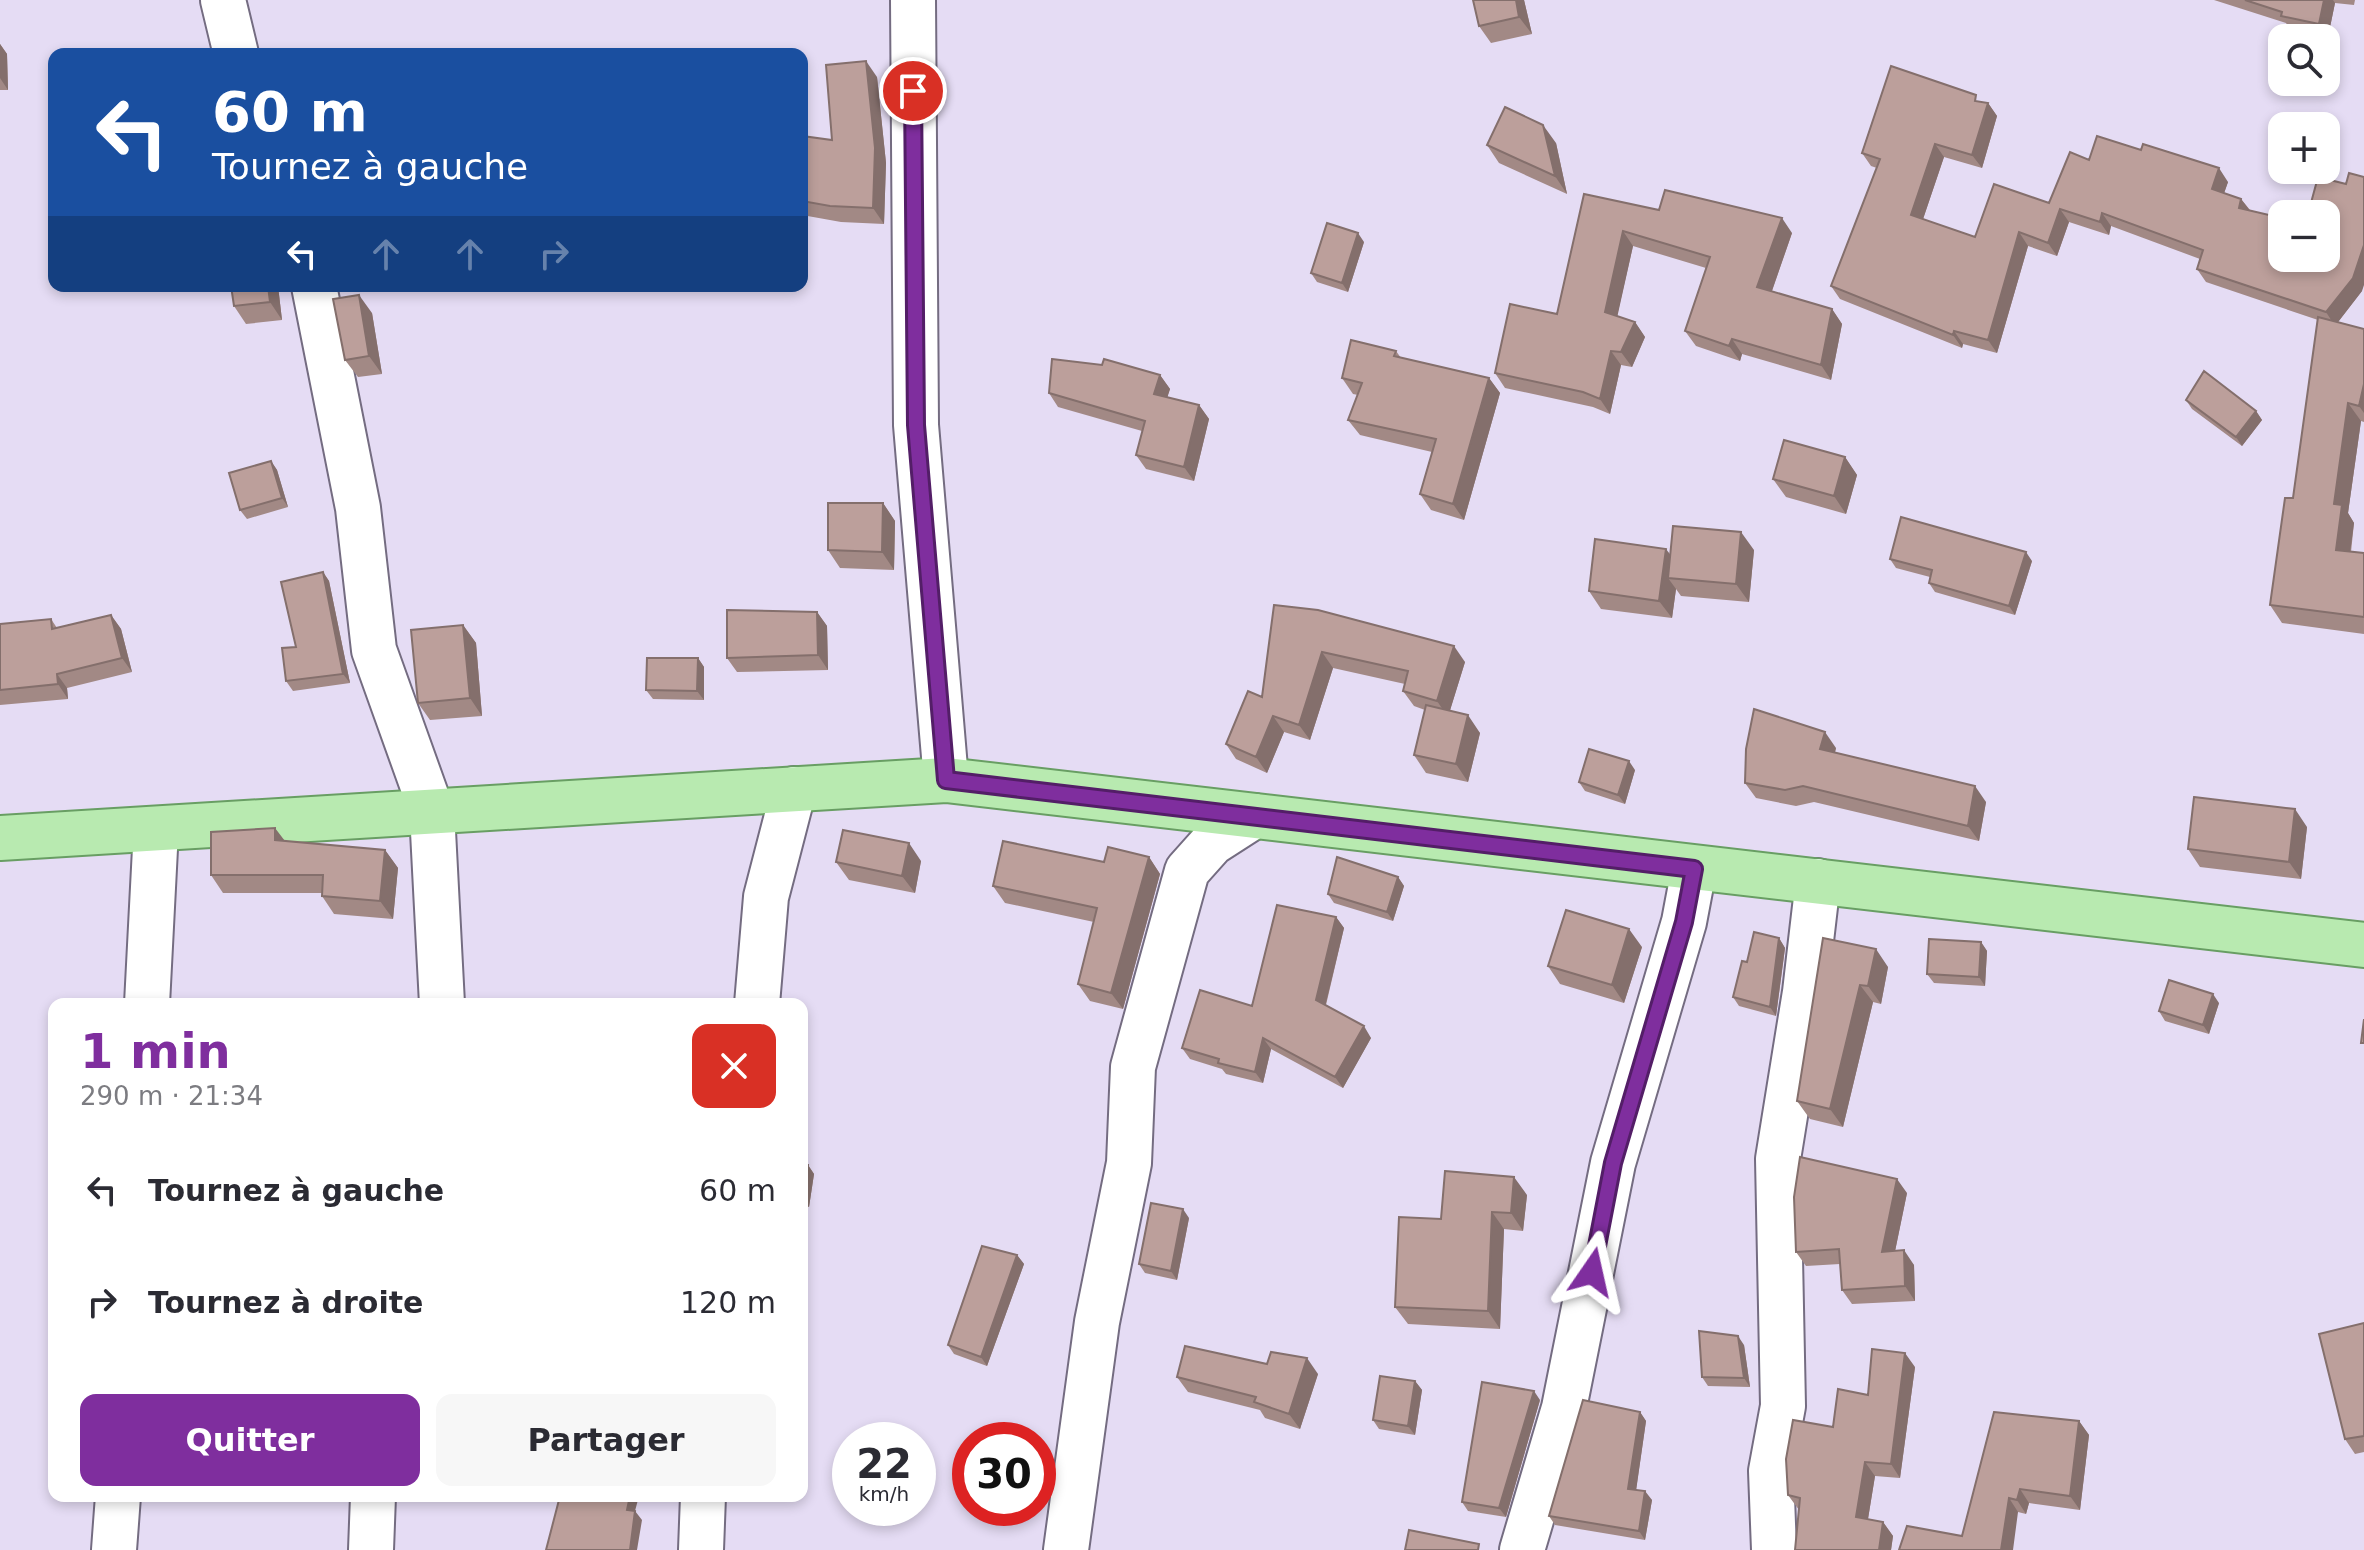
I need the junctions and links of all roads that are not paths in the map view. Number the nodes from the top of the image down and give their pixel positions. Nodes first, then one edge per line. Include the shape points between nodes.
1 (223, 0) edge
2 (913, 0) edge
3 (235, 48) edge
4 (315, 292) edge
5 (946, 780) junction
6 (794, 789) junction
7 (432, 812) junction
8 (1254, 816) junction
9 (156, 829) junction
10 (0, 838) edge
11 (1694, 869) junction
12 (1818, 881) junction
13 (2364, 945) edge
14 (147, 998) edge
15 (442, 998) edge
16 (758, 998) edge
17 (118, 1502) edge
18 (373, 1502) edge
19 (703, 1502) edge
20 (114, 1550) edge
21 (371, 1550) edge
22 (701, 1550) edge
23 (1066, 1550) edge
24 (1522, 1550) edge
25 (1774, 1550) edge

1 - 3 street
2 - 5 street via 916,425
4 - 7 street via 358,508 374,650
5 - 6 main road
5 - 8 main road
6 - 7 main road
6 - 16 street via 766,897
7 - 9 main road
7 - 15 street
8 - 11 main road
8 - 23 street via 1212,843 1187,871 1133,1067 1129,1163 1097,1322
9 - 10 main road
9 - 14 street
11 - 12 main road
11 - 24 street via 1684,922 1613,1163 1564,1408
12 - 13 main road
12 - 25 street via 1778,1159 1783,1406 1771,1471
17 - 20 street
18 - 21 street
19 - 22 street

